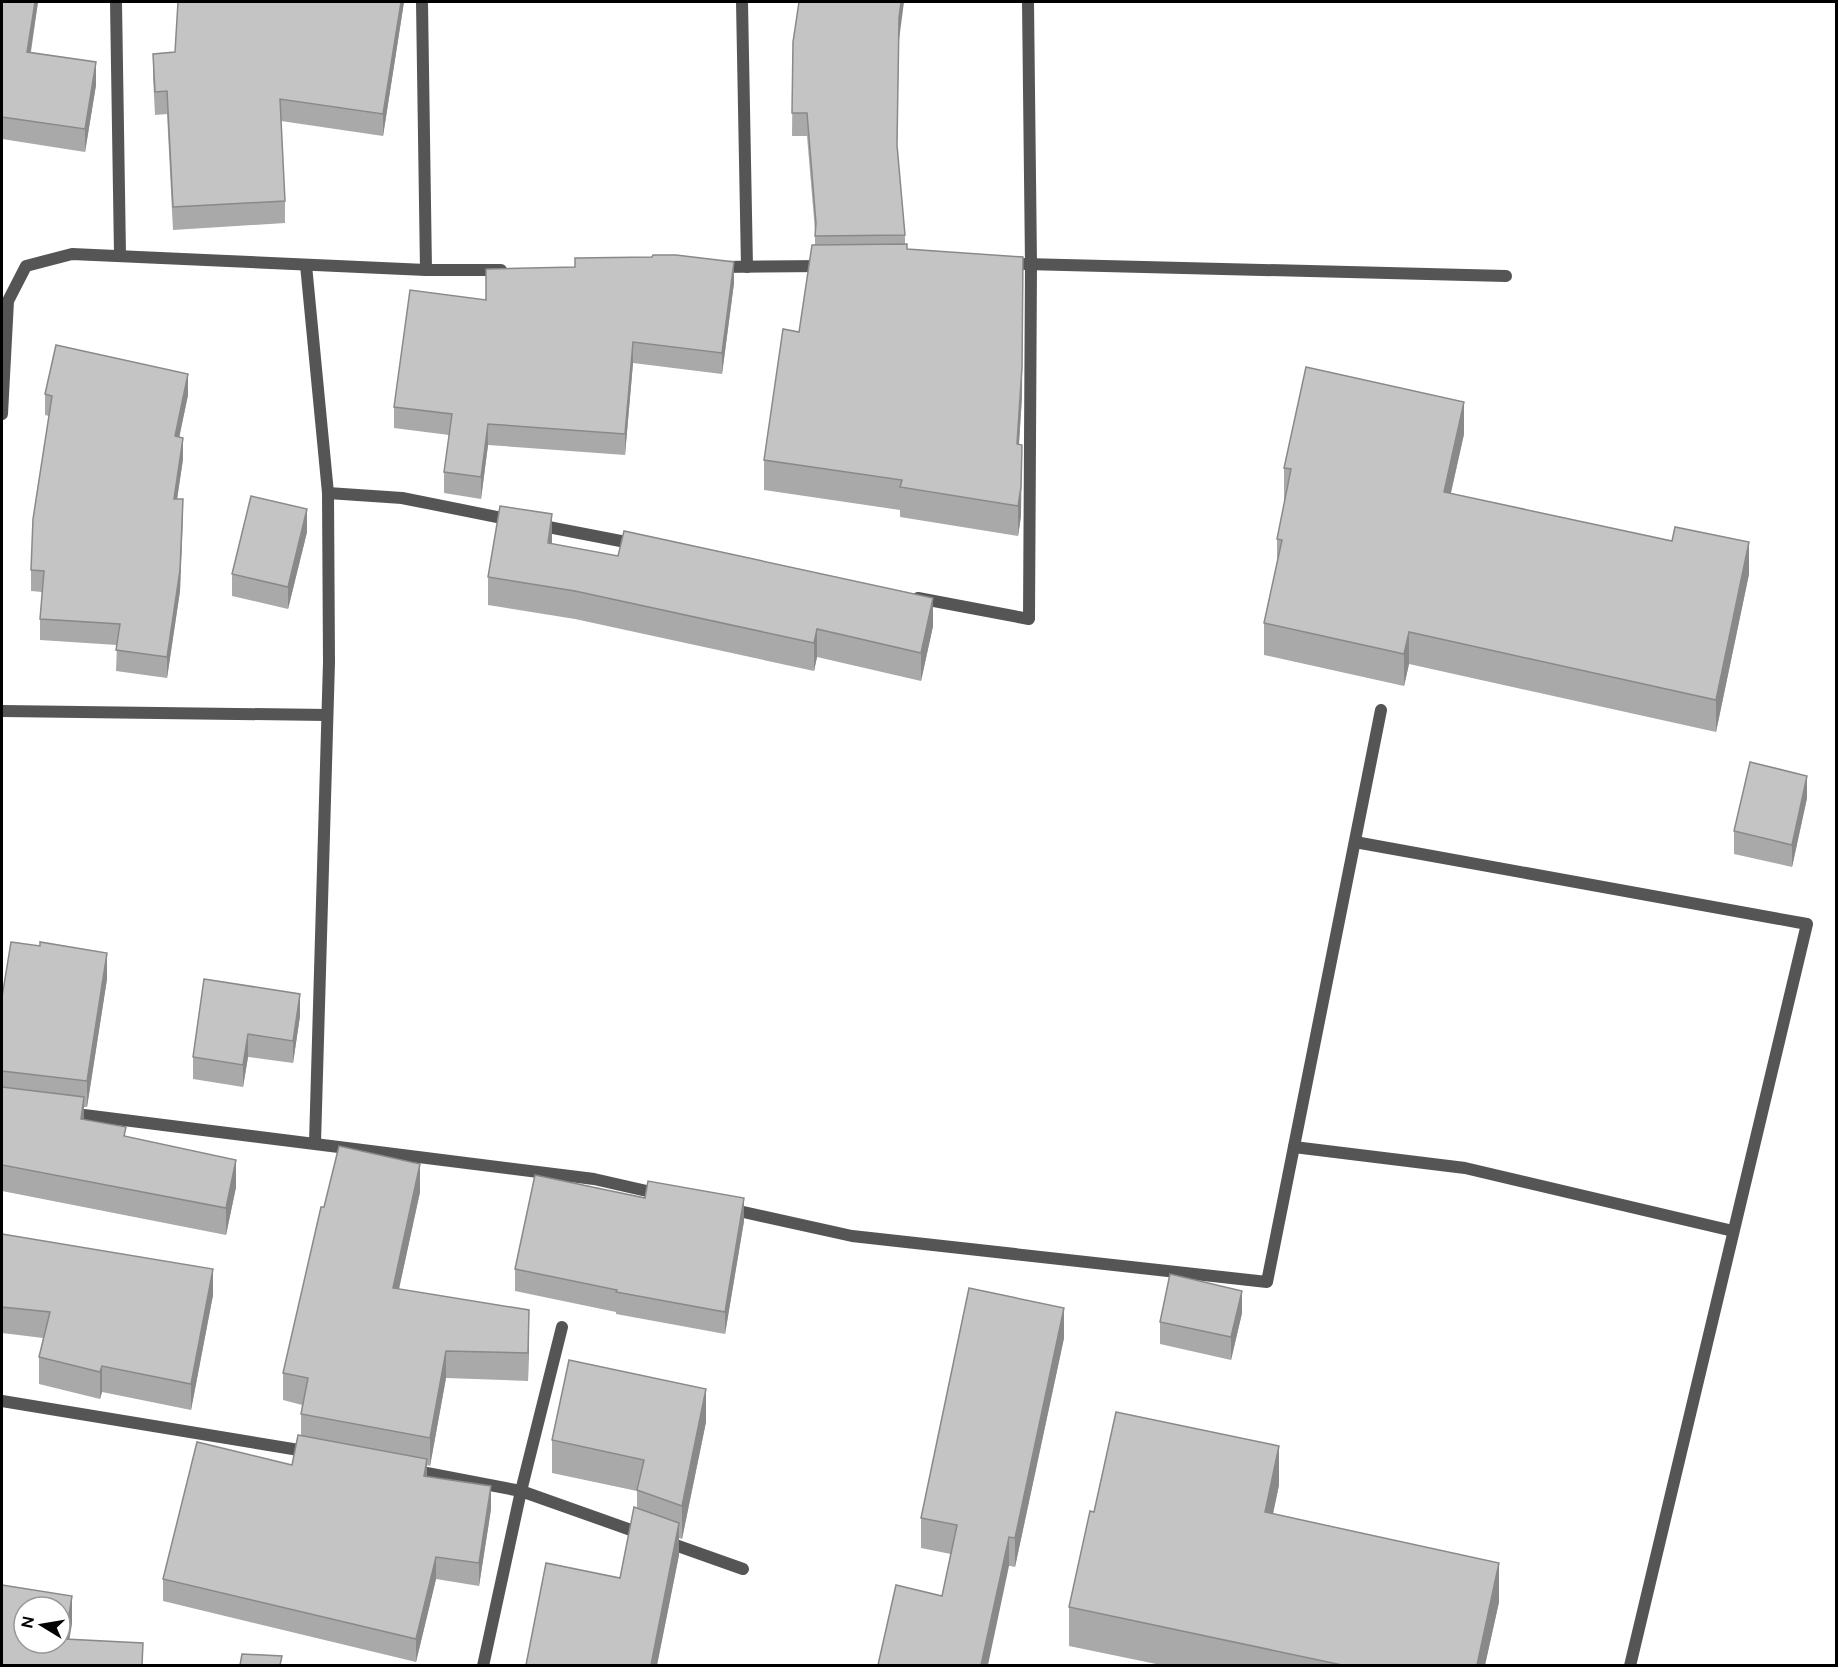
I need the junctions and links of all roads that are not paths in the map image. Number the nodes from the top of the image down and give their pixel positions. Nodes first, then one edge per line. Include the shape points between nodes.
1 (116, 2) edge
2 (422, 2) edge
3 (742, 2) edge
4 (1028, 2) edge
5 (120, 255) junction
6 (1007, 264) edge
7 (1031, 264) junction
8 (306, 265) junction
9 (842, 266) edge
10 (712, 267) edge
11 (747, 267) junction
12 (426, 270) junction
13 (509, 270) edge
14 (1506, 276) dead end
15 (2, 414) edge
16 (328, 493) junction
17 (646, 545) edge
18 (901, 595) edge
19 (1381, 710) dead end
20 (2, 711) edge
21 (327, 715) junction
22 (1355, 842) junction
23 (60, 1112) edge
24 (315, 1143) junction
25 (1294, 1147) junction
26 (672, 1197) edge
27 (717, 1207) edge
28 (1733, 1231) junction
29 (562, 1328) dead end
30 (2, 1401) edge
31 (326, 1455) edge
32 (395, 1467) edge
33 (521, 1491) junction
34 (743, 1569) dead end
35 (483, 1665) edge
36 (1630, 1665) edge

1 - 5 street
2 - 12 street
3 - 11 street
4 - 7 street
5 - 8 street
5 - 15 street via 72,254 26,266 8,301
6 - 7 street
7 - 14 street
7 - 18 street via 1029,620
8 - 12 street
8 - 16 street
9 - 11 street
10 - 11 street
12 - 13 street
16 - 17 street via 402,498
16 - 21 street
19 - 22 street
20 - 21 street
21 - 24 street
22 - 25 street
22 - 28 street via 1807,924
23 - 24 street
24 - 26 street via 594,1179
25 - 27 street via 1267,1282 852,1236
25 - 28 street via 1465,1168
28 - 36 street
29 - 33 street
30 - 31 street
32 - 33 street
33 - 34 street
33 - 35 street

